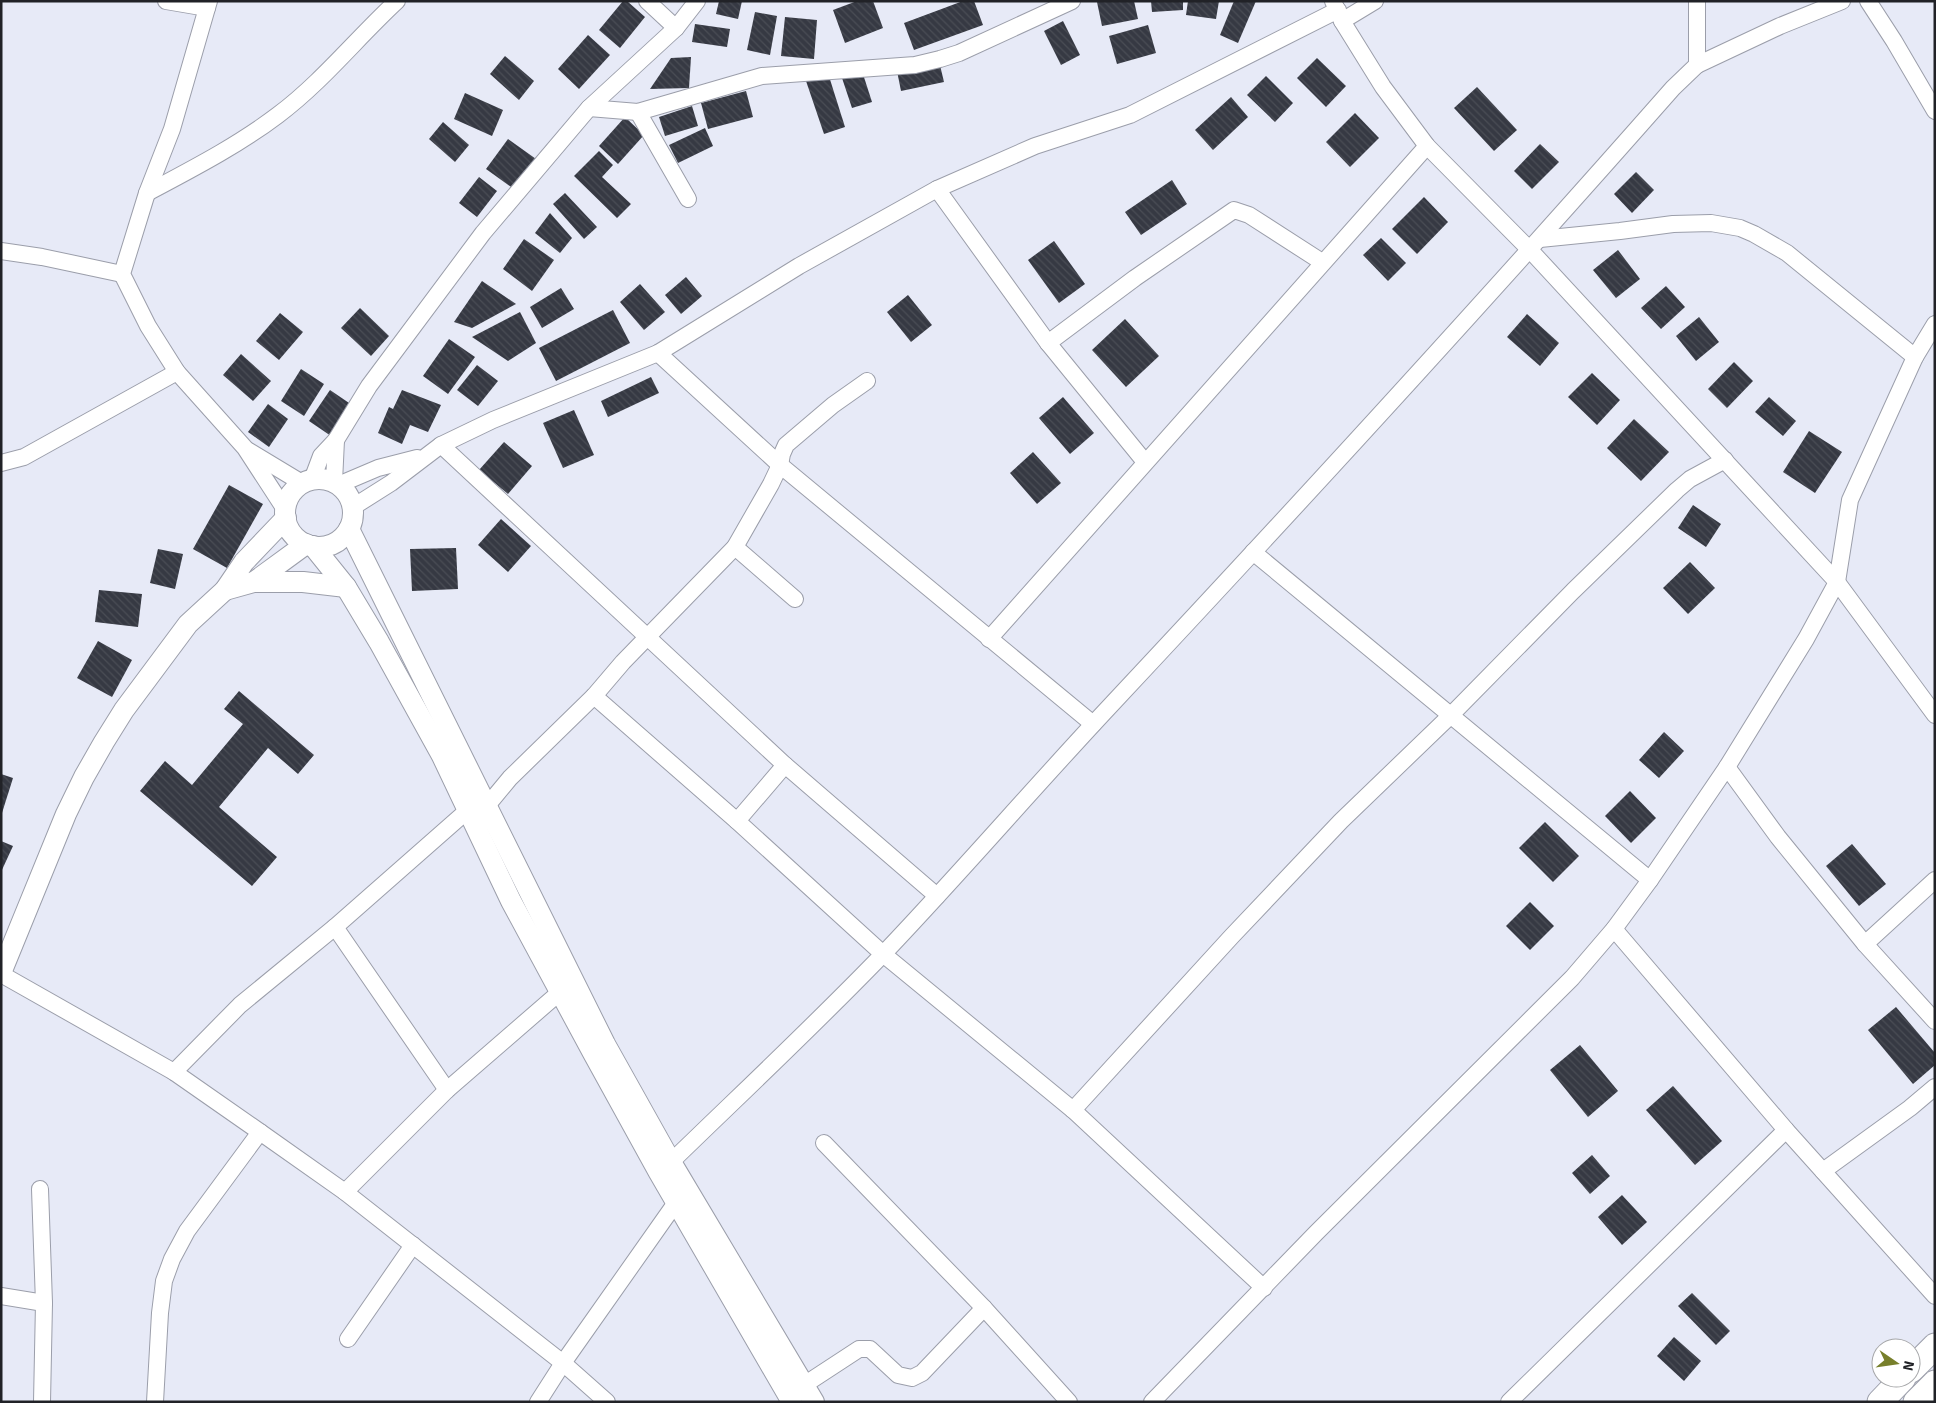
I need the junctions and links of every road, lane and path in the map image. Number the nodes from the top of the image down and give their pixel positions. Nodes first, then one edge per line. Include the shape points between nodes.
1 (166, 1) edge
2 (397, 1) edge
3 (647, 1) edge
4 (697, 1) edge
5 (1072, 1) edge
6 (1375, 1) edge
7 (1697, 1) edge
8 (1842, 1) edge
9 (1868, 1) edge
10 (208, 5) edge
11 (1338, 11) edge
12 (676, 28) junction
13 (1697, 65) junction
14 (589, 108) junction
15 (1935, 111) edge
16 (638, 112) junction
17 (1427, 146) junction
18 (937, 189) junction
19 (147, 193) junction
20 (688, 199) dead end
21 (1535, 245) junction
22 (1, 251) edge
23 (1322, 262) junction
24 (122, 274) junction
25 (1935, 324) edge
26 (1048, 343) junction
27 (658, 353) junction
28 (1915, 357) junction
29 (177, 372) junction
30 (867, 381) dead end
31 (336, 440) junction
32 (441, 445) junction
33 (244, 448) junction
34 (427, 455) junction
35 (1725, 460) junction
36 (1145, 462) junction
37 (1, 463) edge
38 (780, 466) junction
39 (307, 481) junction
40 (336, 483) junction
41 (353, 508) junction
42 (286, 514) junction
43 (348, 529) junction
44 (310, 545) junction
45 (735, 547) junction
46 (1253, 552) junction
47 (254, 582) junction
48 (1837, 582) junction
49 (346, 588) junction
50 (225, 590) junction
51 (795, 599) dead end
52 (647, 638) junction
53 (989, 639) junction
54 (594, 696) junction
55 (1935, 715) edge
56 (1450, 716) junction
57 (1093, 724) junction
58 (450, 752) junction
59 (785, 765) junction
60 (1727, 767) junction
61 (477, 808) junction
62 (737, 821) junction
63 (1650, 880) junction
64 (1935, 880) edge
65 (937, 896) junction
66 (335, 927) junction
67 (1614, 929) junction
68 (7, 944) edge
69 (1865, 944) junction
70 (883, 954) junction
71 (1, 974) edge
72 (560, 992) junction
73 (1935, 1021) edge
74 (599, 1048) junction
75 (174, 1072) junction
76 (1935, 1087) edge
77 (447, 1090) junction
78 (1073, 1110) junction
79 (1786, 1130) junction
80 (260, 1132) junction
81 (824, 1143) dead end
82 (665, 1167) junction
83 (1823, 1171) junction
84 (40, 1189) dead end
85 (345, 1192) junction
86 (681, 1195) junction
87 (414, 1245) junction
88 (1264, 1288) junction
89 (1, 1296) edge
90 (1935, 1296) edge
91 (44, 1303) junction
92 (984, 1308) junction
93 (348, 1339) dead end
94 (1935, 1346) edge
95 (1921, 1360) edge
96 (563, 1363) junction
97 (1935, 1383) edge
98 (1893, 1388) edge
99 (809, 1393) edge
100 (42, 1402) edge
101 (155, 1402) edge
102 (538, 1402) edge
103 (607, 1402) edge
104 (792, 1402) edge
105 (1068, 1402) edge
106 (1152, 1402) edge
107 (1509, 1402) edge
108 (1880, 1402) edge
109 (1916, 1402) edge

1 - 10 street
2 - 19 street via 279,114 214,157
3 - 12 street
4 - 12 street
5 - 16 street via 940,59 915,65 762,76
6 - 11 street
7 - 13 street
8 - 13 street
9 - 15 street
10 - 19 street via 172,129
11 - 17 street via 1383,87
11 - 18 street via 1130,115 1034,146
12 - 14 street
13 - 21 street
14 - 16 street
14 - 31 street via 483,233 370,386
16 - 20 street
17 - 21 street
17 - 23 street
18 - 26 street
18 - 27 street via 799,266
19 - 24 street
21 - 28 street via 1673,224 1711,223 1740,228 1787,253
21 - 35 street
21 - 46 street
22 - 24 street
23 - 26 street via 1249,215 1234,210
23 - 36 street
24 - 29 street via 148,326
25 - 28 street
26 - 36 street
27 - 32 street via 493,420
27 - 38 street
28 - 48 street via 1850,500
29 - 33 street
29 - 37 street via 24,457
30 - 38 street via 786,445
31 - 39 street
31 - 40 street
32 - 34 street
32 - 52 street
33 - 39 street
33 - 42 street
34 - 40 street
34 - 41 street
35 - 48 street
35 - 56 street via 1677,490
36 - 53 street
38 - 45 street
38 - 53 street
39 - 40 street via 323,479
39 - 42 street via 288,500
40 - 41 street via 350,497
41 - 43 street
42 - 44 street via 289,528 296,537
42 - 50 street via 244,562
43 - 44 street via 332,544
43 - 58 street
44 - 47 street
44 - 49 street
45 - 51 street
45 - 52 street
46 - 56 street
46 - 57 street
47 - 49 street via 303,582
47 - 50 street
48 - 55 street
48 - 60 street
49 - 58 street
50 - 68 street via 188,624 124,710 66,814
52 - 54 street
52 - 59 street
53 - 57 street
54 - 61 street
54 - 62 street
56 - 63 street
56 - 78 street via 1342,821
57 - 65 street
58 - 61 street
59 - 62 street
59 - 65 street
60 - 63 street
60 - 69 street via 1778,837
61 - 66 street
61 - 72 street via 511,901
61 - 74 street
62 - 70 street
63 - 67 street
64 - 69 street
65 - 70 street
66 - 75 street via 240,1005
66 - 77 street
67 - 79 street
67 - 88 street via 1572,978
68 - 71 street
69 - 73 street
70 - 78 street
70 - 82 street
71 - 75 street
72 - 74 street
72 - 77 street
74 - 82 street
75 - 80 street
76 - 83 street
77 - 85 street
78 - 88 street
79 - 83 street
79 - 107 street
80 - 85 street
80 - 101 street via 187,1231 172,1259 164,1281 160,1313
81 - 92 street
82 - 86 street
83 - 90 street
84 - 91 street
85 - 87 street
86 - 96 street
86 - 99 street
86 - 104 street
87 - 93 street
87 - 96 street
88 - 106 street
89 - 91 street
91 - 100 street
92 - 99 street via 922,1373 912,1378 898,1375 870,1349 859,1349
92 - 105 street
94 - 95 main road
96 - 102 street
96 - 103 street
97 - 109 main road
98 - 108 main road

